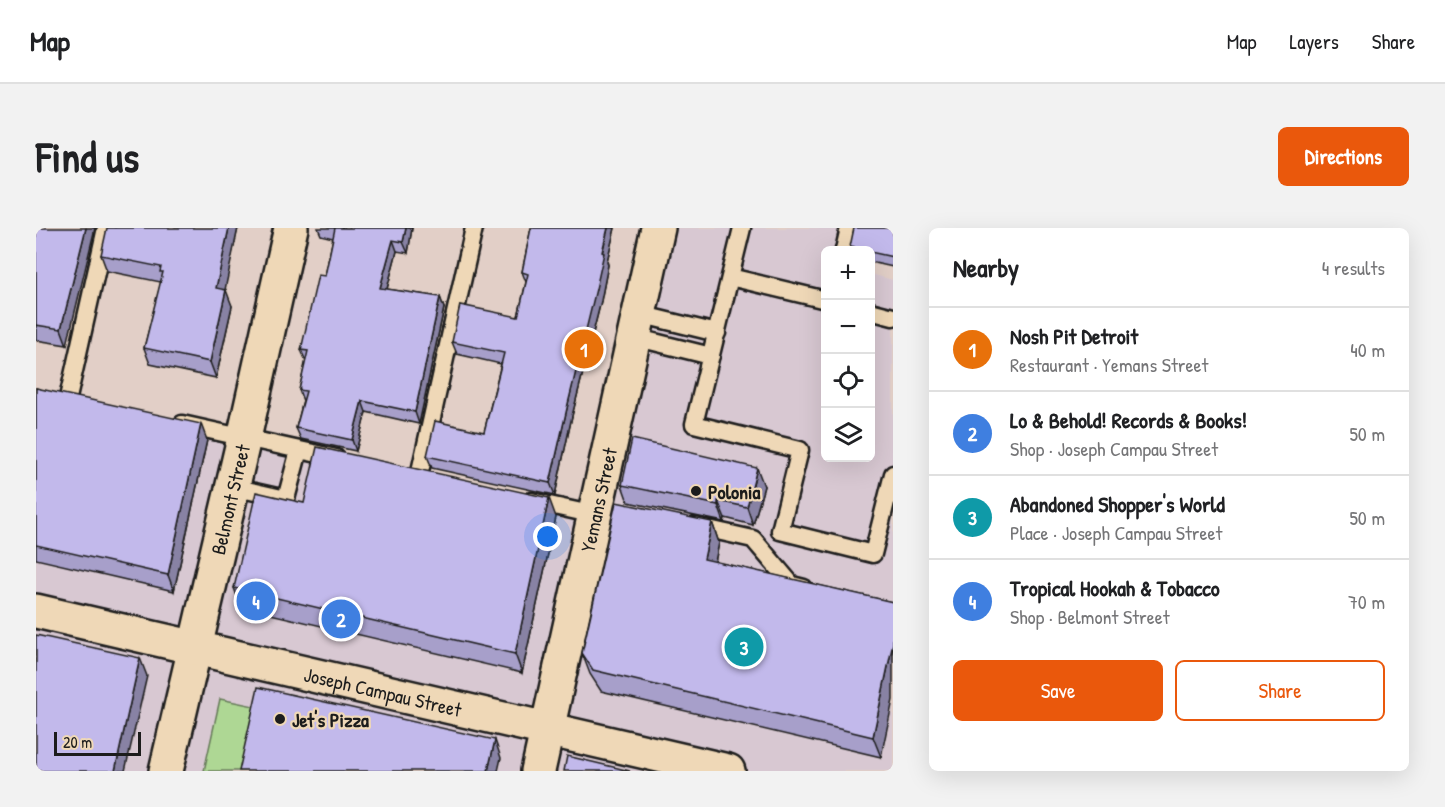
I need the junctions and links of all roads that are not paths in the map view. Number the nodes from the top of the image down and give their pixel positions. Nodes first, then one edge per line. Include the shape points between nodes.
1 (106, 228) edge
2 (291, 228) edge
3 (474, 228) edge
4 (658, 228) edge
5 (742, 228) edge
6 (849, 228) edge
7 (845, 246) edge
8 (730, 277) junction
9 (821, 299) edge
10 (875, 312) edge
11 (893, 317) edge
12 (636, 325) junction
13 (717, 333) junction
14 (711, 356) junction
15 (68, 398) edge
16 (171, 421) edge
17 (244, 438) junction
18 (298, 450) junction
19 (353, 462) edge
20 (419, 476) edge
21 (892, 484) edge
22 (233, 487) junction
23 (510, 496) edge
24 (600, 509) junction
25 (675, 522) edge
26 (780, 531) junction
27 (753, 539) junction
28 (823, 592) edge
29 (36, 611) edge
30 (194, 648) junction
31 (547, 729) junction
32 (165, 771) edge
33 (538, 771) edge
34 (728, 771) edge

1 - 15 lane
2 - 17 street, Belmont Street
3 - 20 lane
4 - 12 street, Yemans Street
5 - 8 lane
6 - 7 lane
8 - 9 lane
8 - 13 lane
10 - 11 lane
12 - 13 lane
12 - 14 lane
12 - 24 street, Yemans Street
13 - 14 lane
14 - 26 lane via 694,424 800,450
16 - 17 lane
17 - 18 lane
17 - 22 street, Belmont Street
18 - 19 lane
18 - 22 lane via 286,499
21 - 26 lane via 873,554
22 - 30 street, Belmont Street
23 - 24 lane
24 - 31 street, Yemans Street
25 - 27 lane
26 - 27 lane
27 - 28 lane via 792,585
29 - 30 street, Joseph Campau Street
30 - 31 street, Joseph Campau Street
30 - 32 street, Belmont Street
31 - 33 street, Yemans Street
31 - 34 street, Joseph Campau Street

